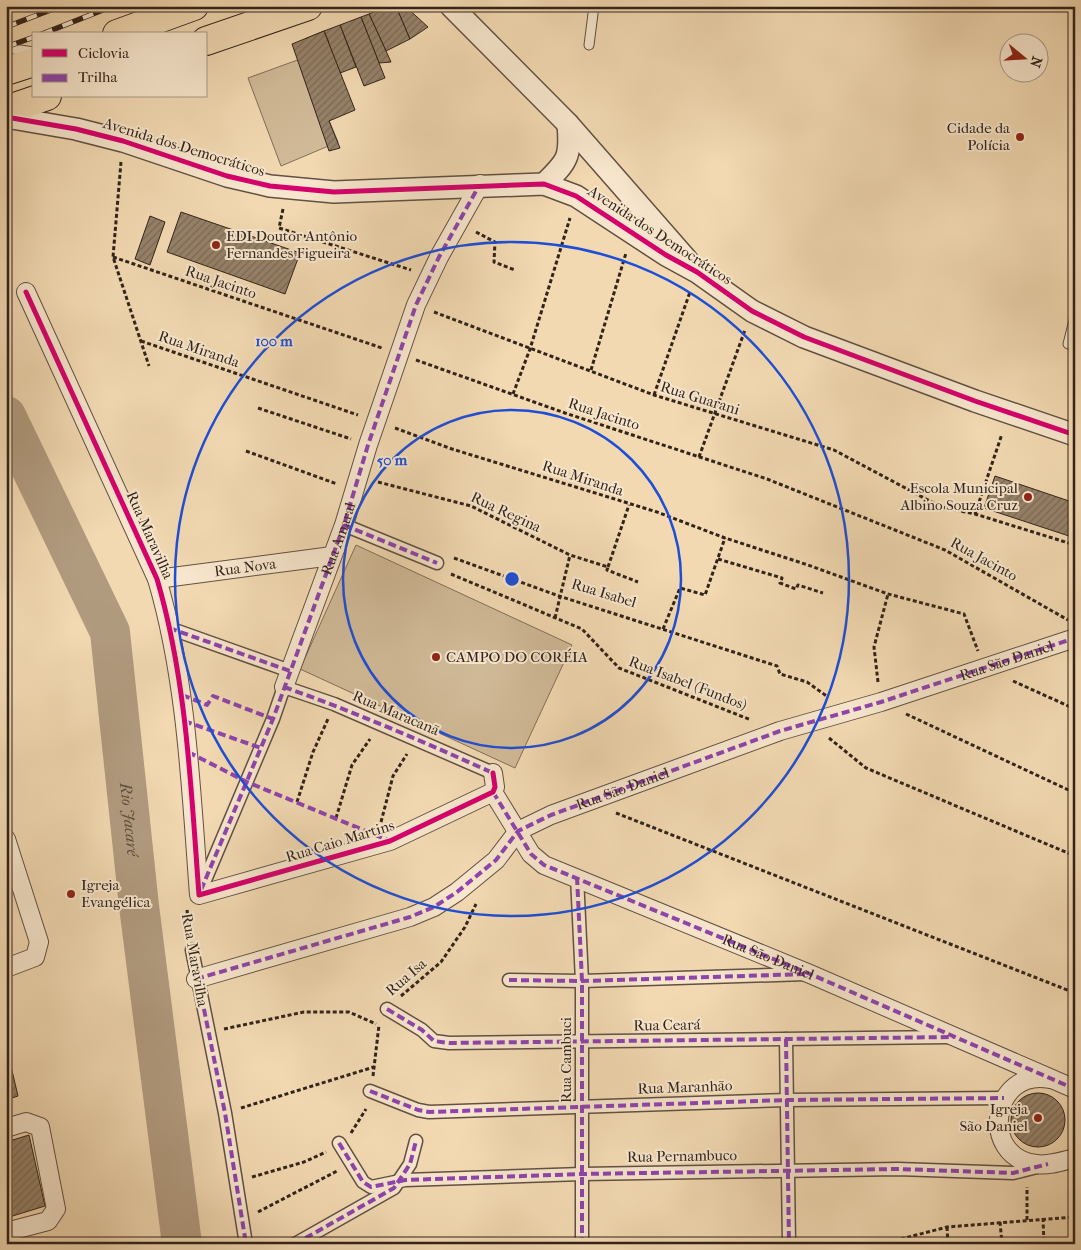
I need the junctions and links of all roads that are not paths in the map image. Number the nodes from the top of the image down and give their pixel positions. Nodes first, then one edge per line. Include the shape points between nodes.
1 (194, 6) edge
2 (308, 6) edge
3 (451, 6) edge
4 (594, 6) edge
5 (122, 32) edge
6 (208, 40) edge
7 (589, 45) dead end
8 (6, 48) edge
9 (32, 52) edge
10 (32, 63) edge
11 (6, 71) edge
12 (41, 98) edge
13 (6, 110) edge
14 (6, 117) edge
15 (568, 124) junction
16 (480, 184) junction
17 (544, 184) junction
18 (697, 272) junction
19 (26, 292) dead end
20 (1075, 316) edge
21 (1068, 344) dead end
22 (1075, 435) edge
23 (344, 525) junction
24 (332, 556) junction
25 (437, 563) road end
26 (157, 579) junction
27 (169, 628) junction
28 (1075, 638) edge
29 (287, 679) junction
30 (492, 773) joint
31 (493, 792) junction
32 (518, 831) junction
33 (6, 838) edge
34 (577, 877) junction
35 (199, 895) junction
36 (192, 950) road end
37 (6, 968) edge
38 (810, 974) junction
39 (196, 978) junction
40 (509, 980) dead end
41 (582, 980) junction
42 (387, 1009) road end
43 (958, 1037) junction
44 (786, 1039) junction
45 (582, 1042) junction
46 (1055, 1080) junction
47 (1075, 1089) edge
48 (370, 1091) road end
49 (1004, 1098) junction
50 (787, 1100) junction
51 (582, 1107) junction
52 (6, 1128) edge
53 (416, 1141) dead end
54 (339, 1143) road end
55 (1075, 1158) edge
56 (1048, 1164) junction
57 (788, 1171) junction
58 (582, 1174) junction
59 (398, 1183) junction
60 (6, 1232) edge
61 (246, 1244) edge
62 (295, 1244) edge
63 (582, 1244) edge
64 (789, 1244) edge

1 - 5 main road
2 - 6 main road
3 - 15 street, Avenida dos Democráticos
4 - 7 lane
8 - 9 lane
10 - 11 main road
12 - 13 main road
14 - 16 street, Avenida dos Democráticos via 76,129 227,176 288,188 334,192
15 - 17 street via 568,158
15 - 18 street, Avenida dos Democráticos
16 - 17 street, Avenida dos Democráticos
16 - 23 street, Rua Amaral via 416,305
17 - 18 street, Avenida dos Democráticos via 576,196
18 - 22 street, Avenida dos Democráticos via 752,311 804,337
19 - 26 street, Rua Maravilha
20 - 21 lane
23 - 24 street, Rua Amaral
23 - 25 street
24 - 26 street, Rua Nova
24 - 29 street, Rua Amaral
26 - 27 street, Rua Maravilha
27 - 29 street, Rua Maracanã
27 - 35 street, Rua Maravilha via 182,695
28 - 32 street, Rua São Daniel via 881,702 780,731 551,815
29 - 30 street, Rua Maracanã via 334,704
29 - 35 street, Rua Amaral
30 - 31 street
31 - 32 street, Rua Sāo Daniel
31 - 35 street, Rua Caio Martins via 390,841
32 - 34 street, Rua Sāo Daniel via 538,860
32 - 39 street, Rua São Daniel via 496,860 434,907 410,917
33 - 37 street via 39,942 35,957
34 - 38 street, Rua Sāo Daniel
34 - 41 street, Rua Cambuci
36 - 39 street, Rua Maravilha
38 - 41 street
38 - 43 street, Rua Sāo Daniel
39 - 61 street, Rua Maravilha via 226,1113
40 - 41 street
41 - 45 street, Rua Cambuci
42 - 45 street, Rua Ceará via 434,1041
43 - 44 street, Rua Ceará
43 - 46 street, Rua Sāo Daniel
44 - 45 street, Rua Ceará
44 - 50 street
45 - 51 street, Rua Cambuci
46 - 47 street, Rua Sāo Daniel
46 - 49 street via 1044,1077 1021,1082
48 - 51 street, Rua Maranhão via 429,1112
49 - 50 street, Rua Maranhão
49 - 56 street via 998,1126 1002,1140 1010,1152 1022,1160
50 - 51 street, Rua Maranhão
50 - 57 street
51 - 58 street, Rua Cambuci
52 - 60 street via 26,1122 40,1127 56,1209 48,1220
53 - 59 street via 410,1164
54 - 59 street, Rua Pernambuco via 363,1182 371,1187
55 - 56 street
56 - 57 street, Rua Pernambuco via 1013,1172 898,1168
57 - 58 street, Rua Pernambuco
57 - 64 street
58 - 59 street, Rua Pernambuco via 405,1180
58 - 63 street, Rua Cambuci
59 - 62 street

